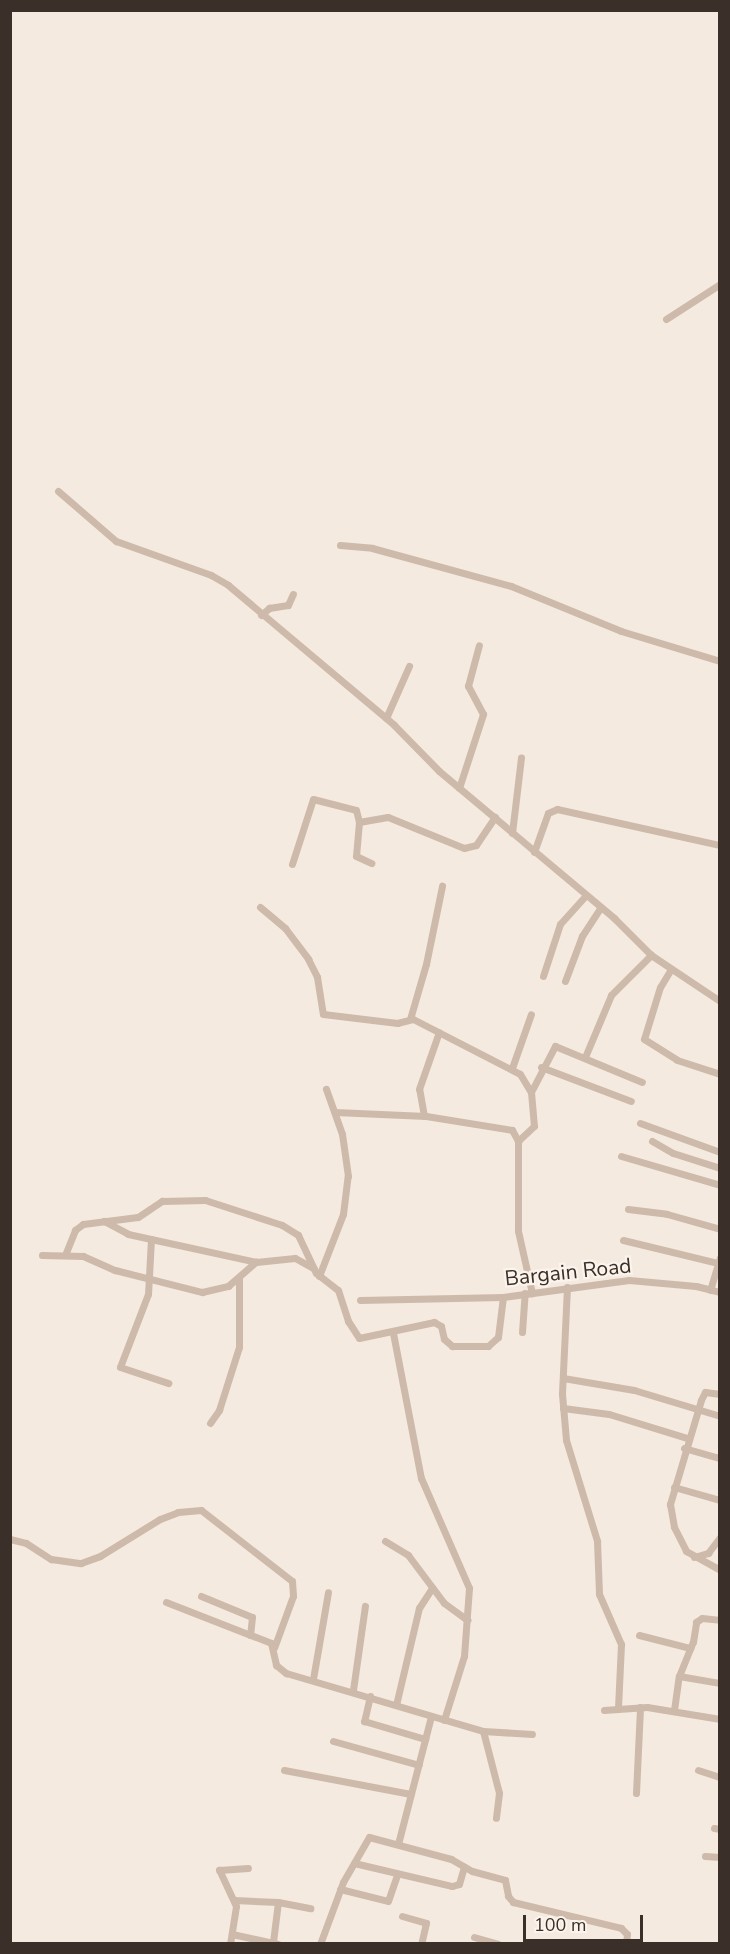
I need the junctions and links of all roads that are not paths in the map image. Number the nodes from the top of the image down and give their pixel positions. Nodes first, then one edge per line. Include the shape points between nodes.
1 (720, 284) edge
2 (666, 319) dead end
3 (58, 491) dead end
4 (340, 545) dead end
5 (293, 594) dead end
6 (261, 615) junction
7 (479, 645) dead end
8 (720, 661) edge
9 (409, 666) dead end
10 (386, 718) junction
11 (521, 758) dead end
12 (459, 788) junction
13 (495, 818) junction
14 (359, 822) junction
15 (512, 833) junction
16 (720, 845) edge
17 (534, 852) junction
18 (371, 863) dead end
19 (292, 864) dead end
20 (442, 886) dead end
21 (585, 896) junction
22 (260, 907) dead end
23 (600, 908) junction
24 (651, 956) junction
25 (671, 969) junction
26 (543, 976) dead end
27 (565, 981) dead end
28 (720, 1001) edge
29 (531, 1014) dead end
30 (410, 1019) junction
31 (439, 1032) junction
32 (585, 1057) junction
33 (541, 1067) junction
34 (512, 1068) junction
35 (720, 1074) edge
36 (642, 1082) dead end
37 (326, 1089) dead end
38 (531, 1092) junction
39 (632, 1101) dead end
40 (335, 1112) junction
41 (424, 1116) junction
42 (640, 1123) dead end
43 (519, 1141) junction
44 (652, 1142) dead end
45 (720, 1152) edge
46 (621, 1156) dead end
47 (720, 1168) edge
48 (720, 1185) edge
49 (628, 1209) dead end
50 (104, 1221) junction
51 (720, 1229) edge
52 (151, 1239) junction
53 (623, 1240) dead end
54 (42, 1255) dead end
55 (65, 1255) junction
56 (719, 1261) edge
57 (256, 1262) junction
58 (314, 1268) junction
59 (319, 1276) junction
60 (148, 1278) junction
61 (239, 1278) junction
62 (567, 1287) junction
63 (710, 1290) junction
64 (720, 1292) edge
65 (529, 1293) junction
66 (503, 1297) junction
67 (360, 1300) dead end
68 (522, 1332) dead end
69 (393, 1333) junction
70 (563, 1378) junction
71 (168, 1383) dead end
72 (720, 1394) edge
73 (563, 1408) junction
74 (697, 1409) junction
75 (720, 1416) edge
76 (210, 1423) dead end
77 (687, 1438) junction
78 (684, 1448) junction
79 (720, 1458) edge
80 (674, 1487) junction
81 (720, 1500) edge
82 (720, 1537) edge
83 (10, 1539) edge
84 (385, 1541) dead end
85 (694, 1557) junction
86 (720, 1570) edge
87 (432, 1588) junction
88 (328, 1592) dead end
89 (201, 1596) dead end
90 (166, 1602) dead end
91 (365, 1606) dead end
92 (467, 1620) junction
93 (720, 1620) edge
94 (250, 1635) junction
95 (639, 1635) dead end
96 (274, 1648) junction
97 (690, 1648) junction
98 (679, 1676) junction
99 (314, 1679) junction
100 (720, 1683) edge
101 (353, 1690) junction
102 (370, 1696) junction
103 (396, 1705) junction
104 (640, 1707) junction
105 (618, 1708) junction
106 (604, 1710) dead end
107 (674, 1710) junction
108 (431, 1716) junction
109 (720, 1719) edge
110 (444, 1720) junction
111 (483, 1731) junction
112 (532, 1734) dead end
113 (425, 1739) junction
114 (333, 1741) dead end
115 (419, 1765) junction
116 (284, 1770) dead end
117 (698, 1770) dead end
118 (720, 1777) edge
119 (636, 1793) dead end
120 (411, 1794) junction
121 (496, 1818) dead end
122 (398, 1844) junction
123 (705, 1856) dead end
124 (720, 1857) edge
125 (354, 1863) junction
126 (464, 1867) junction
127 (248, 1868) dead end
128 (397, 1875) junction
129 (340, 1888) junction
130 (234, 1900) junction
131 (278, 1902) junction
132 (310, 1908) dead end
133 (402, 1916) dead end
134 (232, 1934) junction
135 (474, 1937) dead end
136 (424, 1942) edge
137 (276, 1943) edge
138 (230, 1944) edge
139 (320, 1944) edge
140 (498, 1944) edge
141 (626, 1944) edge

1 - 2 street
3 - 6 street via 116,541 211,574
4 - 8 street via 372,548 501,583 621,631
5 - 6 street via 288,605 269,608
6 - 10 street
7 - 12 street via 468,686 483,710
9 - 10 street
10 - 12 street
11 - 15 street
12 - 13 street
13 - 14 street via 476,845 468,848 435,839 388,818
13 - 15 street
14 - 18 street via 356,856
14 - 19 street via 357,810 313,799
15 - 17 street
16 - 17 street via 557,809 548,813
17 - 21 street
20 - 30 street
21 - 23 street
21 - 26 street via 560,924
22 - 30 street via 285,928 308,959 317,977 323,1014 397,1023
23 - 24 street
23 - 27 street via 582,936
24 - 25 street
24 - 32 street via 611,995
25 - 28 street
25 - 35 street via 660,987 644,1040 677,1060
29 - 34 street
30 - 31 street
31 - 34 street
31 - 41 street via 419,1089
32 - 33 street via 555,1046
32 - 36 street
33 - 38 street
33 - 39 street
34 - 38 street via 527,1082
37 - 40 street
38 - 43 street via 534,1126
40 - 41 street
40 - 59 street via 346,1155 347,1198
41 - 43 street via 512,1130
42 - 45 street
43 - 65 street via 518,1231
44 - 47 street
46 - 48 street
49 - 51 street via 667,1214
50 - 52 street via 116,1230
50 - 55 street via 83,1224 75,1230
50 - 58 street via 138,1217 172,1199 222,1204 292,1230
52 - 57 street
52 - 60 street
53 - 56 street
54 - 55 street
55 - 60 street via 83,1256
56 - 63 street
57 - 58 street via 285,1257
57 - 61 street
58 - 59 street
59 - 69 street via 338,1290 348,1321 359,1338
60 - 61 street via 202,1292 228,1286
60 - 71 street via 144,1310 120,1367
61 - 76 street via 239,1347 219,1410
62 - 63 street, Bargain Road via 629,1280
62 - 65 street, Bargain Road
62 - 70 street
63 - 64 street, Bargain Road
65 - 66 street, Bargain Road
65 - 68 street
66 - 67 street, Bargain Road
66 - 69 street via 498,1336 489,1346 452,1346 444,1339 441,1326 434,1322
69 - 92 street via 421,1478 468,1580
70 - 73 street
70 - 74 street via 614,1385
72 - 74 street via 705,1392
73 - 77 street via 609,1414
73 - 105 street via 574,1470 597,1541 599,1594 621,1644
74 - 75 street
74 - 77 street
77 - 78 street
78 - 79 street
78 - 80 street
80 - 81 street
80 - 85 street via 672,1521 679,1541
82 - 85 street via 708,1553
83 - 96 street via 26,1543 51,1559 81,1563 178,1512 201,1510 292,1581 293,1596
84 - 87 street via 408,1555
85 - 86 street
87 - 92 street via 453,1612
87 - 103 street via 419,1608
88 - 99 street
89 - 94 street via 252,1617
90 - 94 street
91 - 101 street
92 - 110 street via 464,1656
93 - 97 street via 698,1619
94 - 96 street
95 - 97 street
96 - 99 street via 276,1665 282,1671
97 - 98 street
98 - 100 street
98 - 107 street
99 - 101 street
101 - 102 street
102 - 103 street
102 - 113 street via 364,1721
103 - 108 street
104 - 105 street
104 - 107 street
104 - 119 street
105 - 106 street
107 - 109 street
108 - 110 street
108 - 113 street
110 - 111 street
111 - 112 street
111 - 121 street via 499,1793
113 - 115 street
114 - 115 street
115 - 120 street
116 - 120 street
117 - 118 street
120 - 122 street
122 - 125 street via 366,1838
122 - 126 street
123 - 124 street
125 - 128 street
125 - 129 street
126 - 128 street via 456,1886
126 - 141 street via 505,1880 513,1902 621,1928 627,1934
127 - 130 street via 219,1870
128 - 129 street via 388,1901
129 - 139 street
130 - 131 street
130 - 134 street
131 - 132 street
131 - 137 street
133 - 136 street via 426,1923
134 - 137 street
134 - 138 street
135 - 140 street

